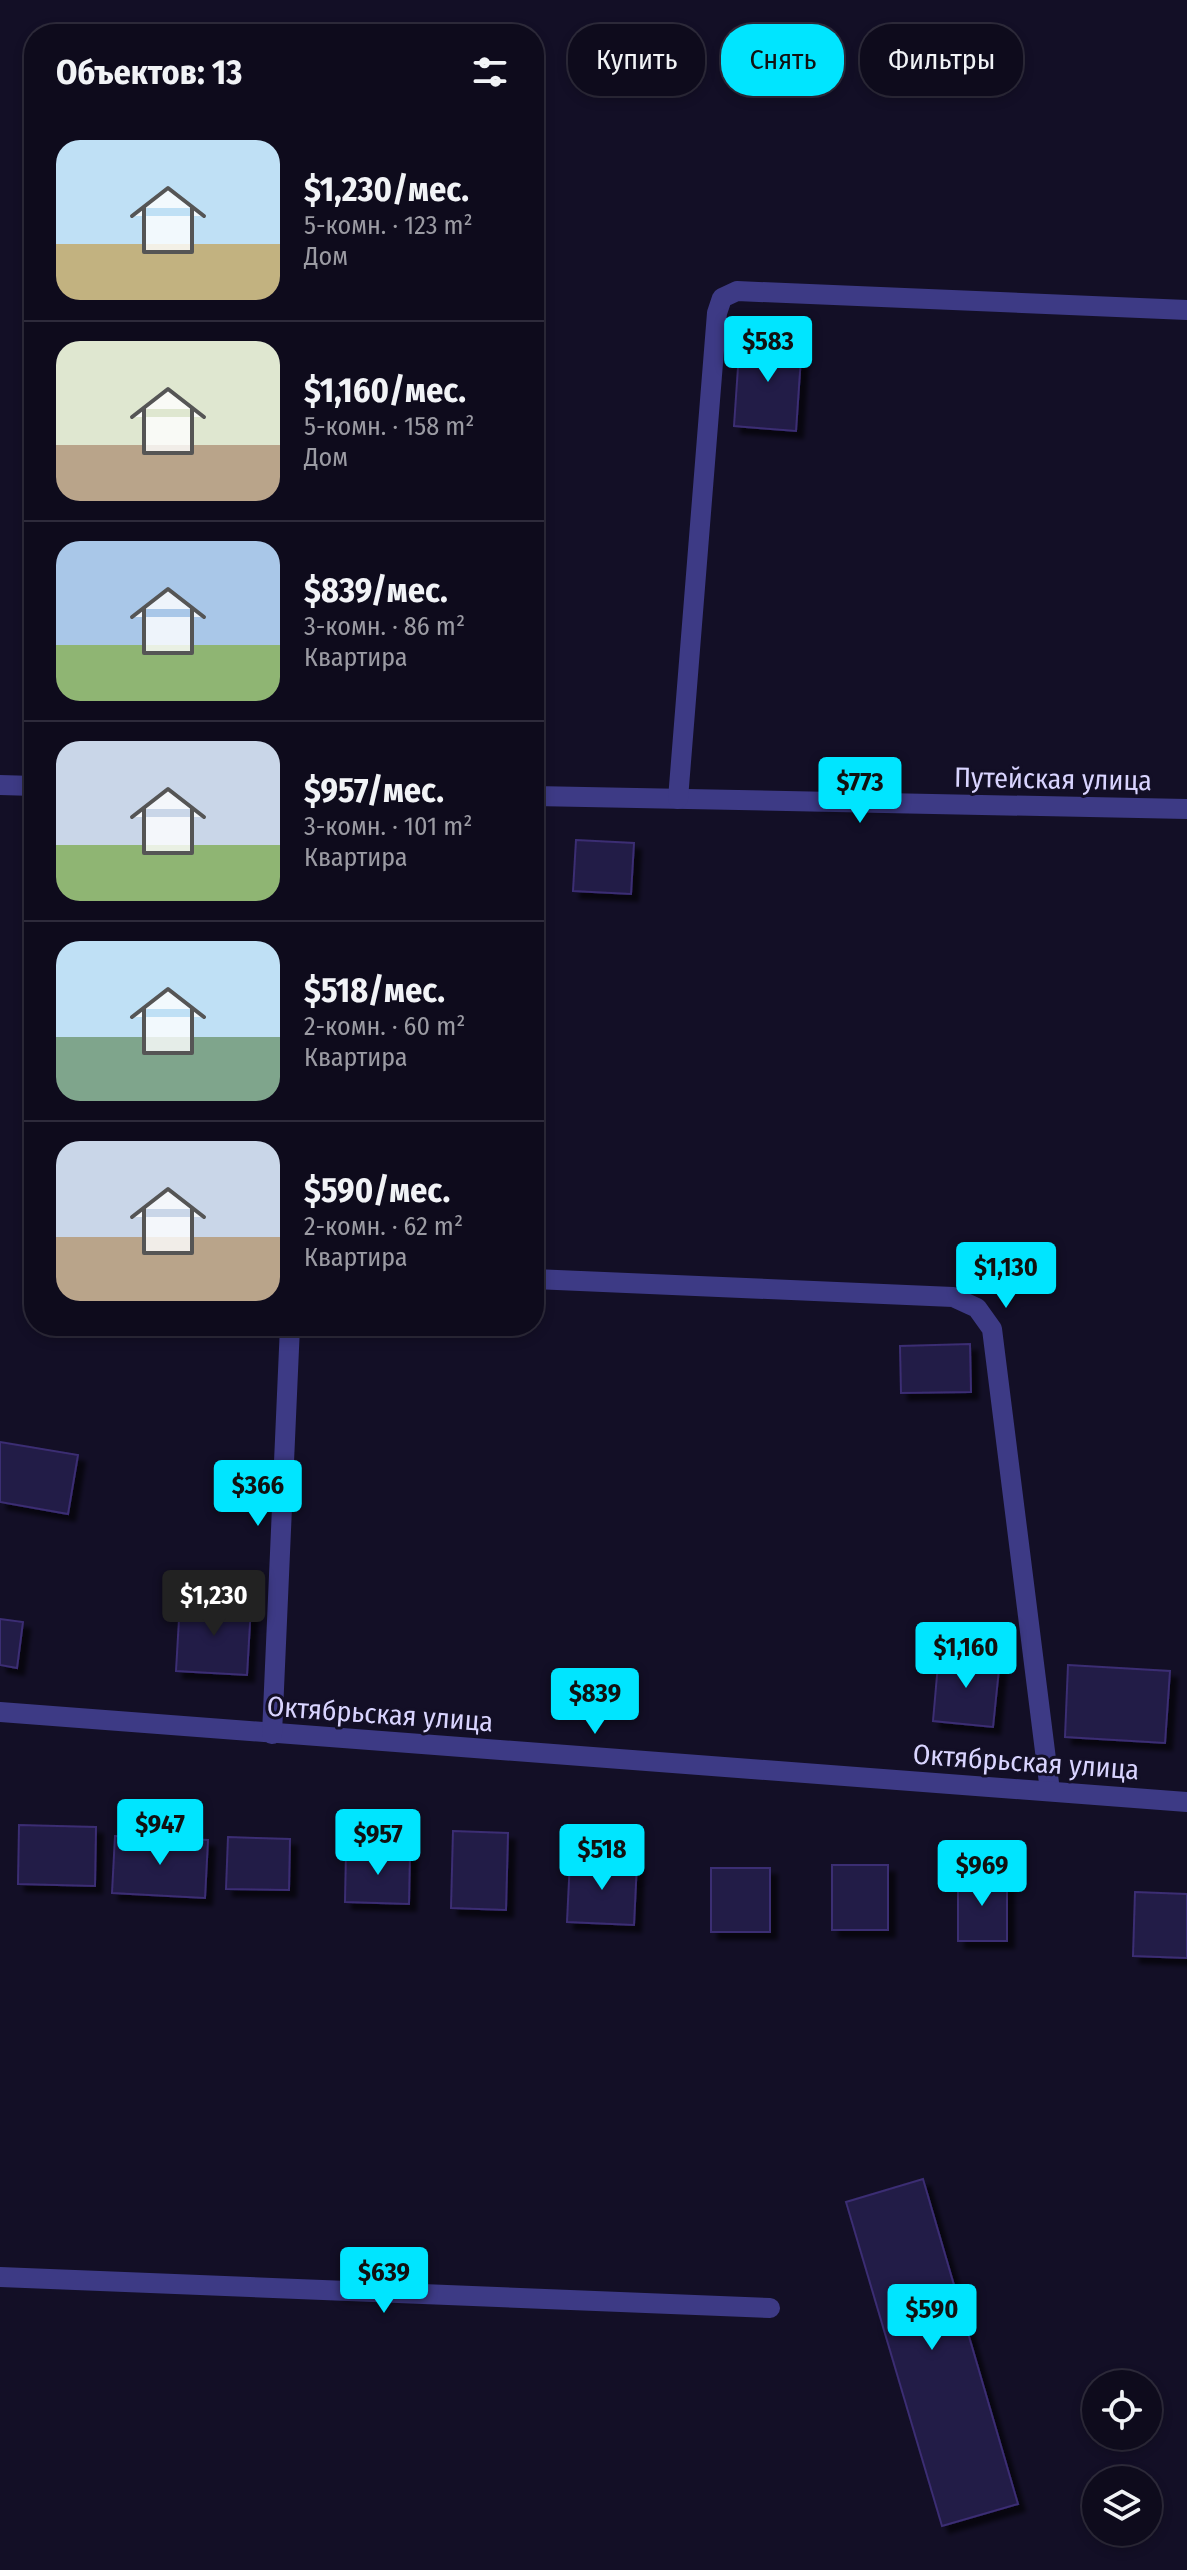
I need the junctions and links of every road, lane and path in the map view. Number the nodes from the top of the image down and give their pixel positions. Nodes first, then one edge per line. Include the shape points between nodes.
1 (1187, 310) edge
2 (0, 785) edge
3 (24, 786) edge
4 (544, 796) edge
5 (678, 799) junction
6 (1187, 809) edge
7 (544, 1279) edge
8 (290, 1336) edge
9 (0, 1712) edge
10 (272, 1734) junction
11 (1050, 1791) junction
12 (1187, 1802) edge
13 (0, 2277) edge
14 (770, 2308) dead end

1 - 5 street via 737,291 722,298
2 - 3 street
4 - 5 street, Путейская улица
5 - 6 street, Путейская улица
7 - 11 street via 953,1297 977,1308 992,1329
8 - 10 street
9 - 10 street, Октябрьская улица
10 - 11 street, Октябрьская улица
11 - 12 street, Октябрьская улица
13 - 14 street

